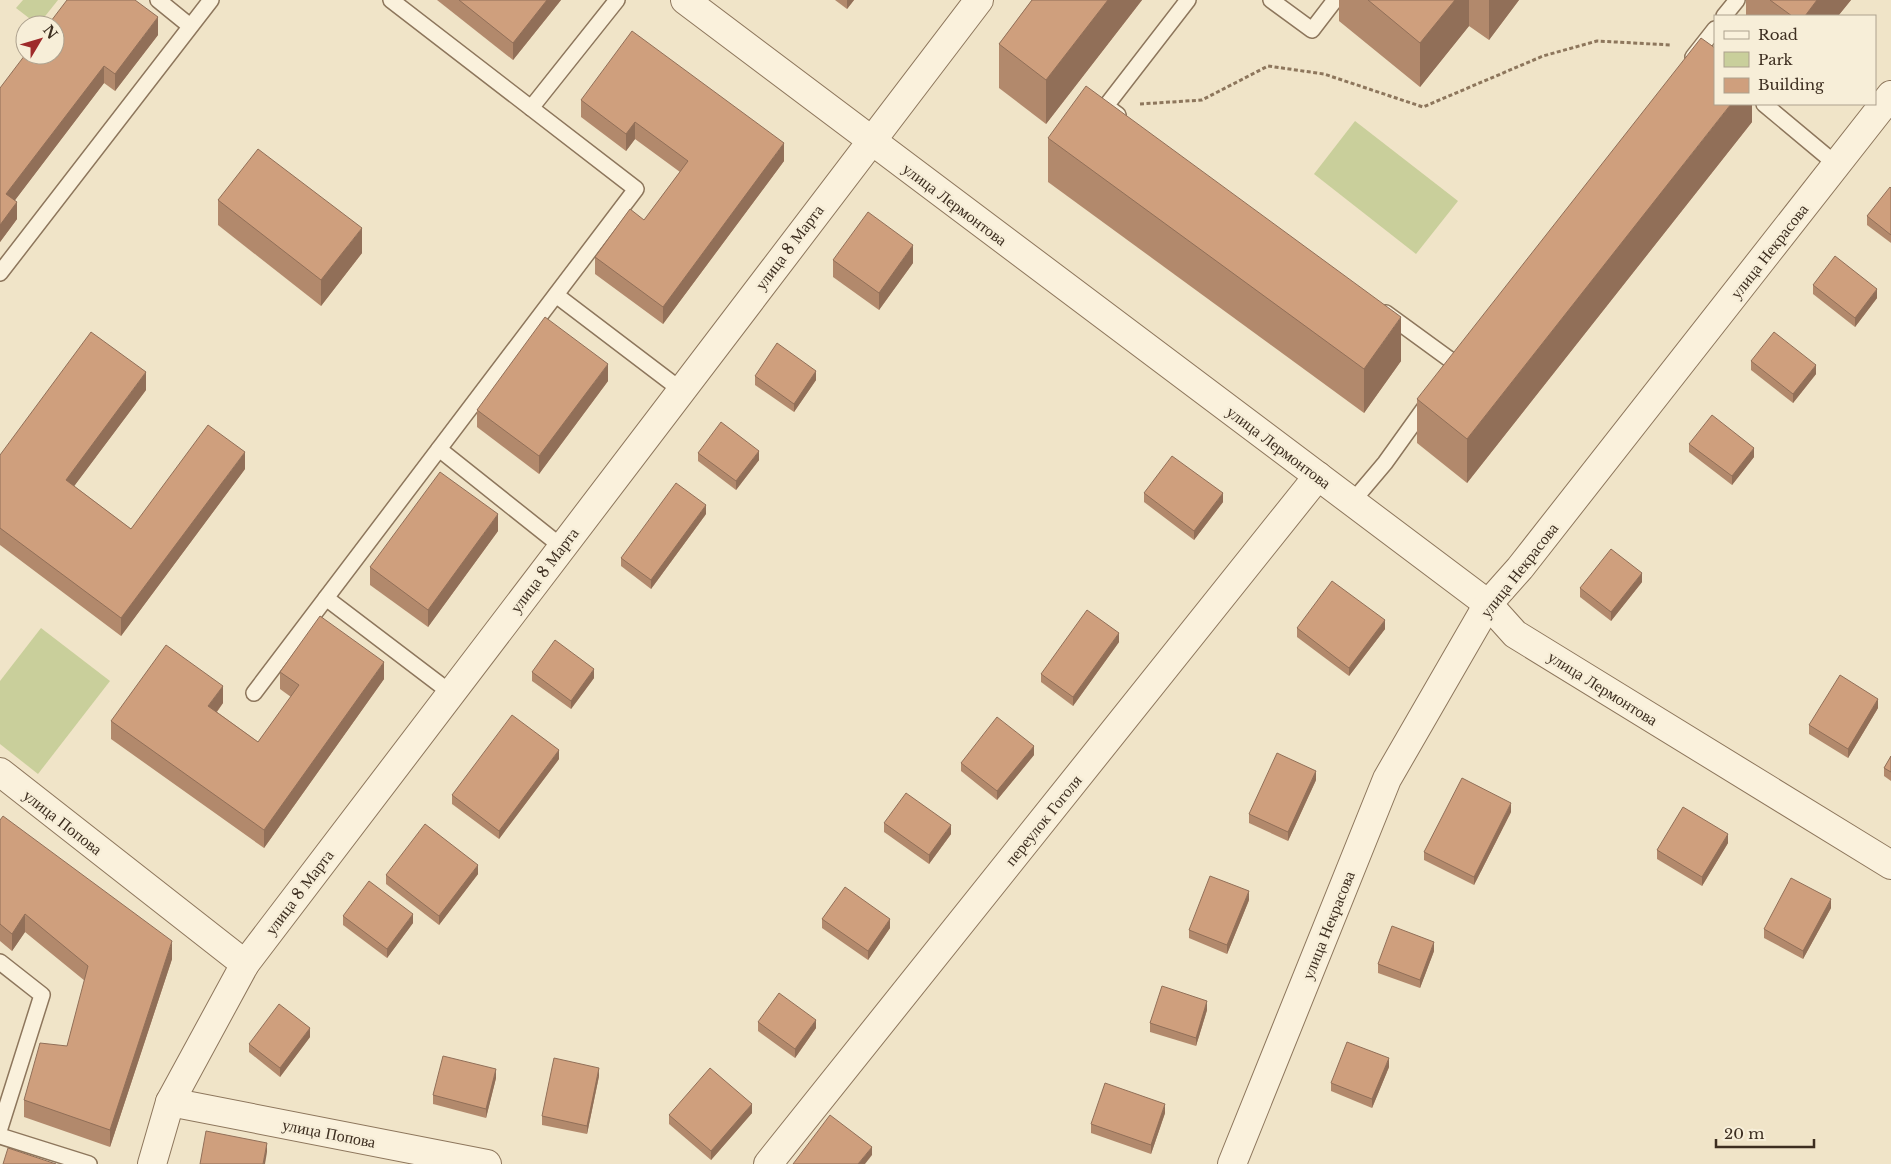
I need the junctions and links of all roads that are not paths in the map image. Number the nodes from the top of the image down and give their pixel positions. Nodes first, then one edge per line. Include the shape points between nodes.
1 (158, 0) edge
2 (211, 0) edge
3 (391, 0) edge
4 (617, 0) edge
5 (685, 0) edge
6 (979, 0) edge
7 (1188, 0) edge
8 (1271, 0) edge
9 (1335, 0) edge
10 (1737, 0) edge
11 (1725, 15) edge
12 (190, 26) junction
13 (1714, 31) edge
14 (1686, 66) edge
15 (1891, 95) edge
16 (1765, 105) edge
17 (531, 108) junction
18 (1130, 124) edge
19 (870, 140) junction
20 (1837, 165) junction
21 (0, 273) edge
22 (556, 295) junction
23 (1376, 305) edge
24 (1468, 348) edge
25 (1456, 364) junction
26 (681, 390) junction
27 (439, 449) junction
28 (1318, 476) junction
29 (1352, 502) junction
30 (562, 547) junction
31 (326, 598) junction
32 (1488, 604) junction
33 (451, 693) junction
34 (254, 694) dead end
35 (2, 777) edge
36 (1891, 864) edge
37 (0, 962) edge
38 (245, 964) junction
39 (170, 1102) junction
40 (0, 1128) edge
41 (0, 1136) edge
42 (90, 1164) edge
43 (152, 1164) edge
44 (487, 1164) edge
45 (768, 1164) edge
46 (1232, 1164) edge

1 - 12 lane
2 - 12 lane
3 - 17 lane
4 - 17 lane
5 - 19 street, улица Лермонтова
6 - 19 street, улица 8 Марта
7 - 18 lane via 1106,106
8 - 9 lane via 1312,30
10 - 11 lane
12 - 21 lane
13 - 14 lane via 1704,55
15 - 20 street, улица Некрасова
16 - 20 lane
17 - 22 lane via 636,189
19 - 26 street, улица 8 Марта
19 - 28 street, улица Лермонтова
20 - 32 street, улица Некрасова via 1520,568
22 - 26 lane
22 - 27 lane
23 - 25 lane
24 - 25 lane
25 - 29 lane via 1385,463
26 - 30 street, улица 8 Марта
27 - 30 lane
27 - 31 lane
28 - 29 street, улица Лермонтова
28 - 45 street, переулок Гоголя
29 - 32 street, улица Лермонтова
30 - 33 street, улица 8 Марта
31 - 33 lane
31 - 34 lane
32 - 36 street, улица Лермонтова via 1515,634
32 - 46 street, улица Некрасова via 1388,779
33 - 38 street, улица 8 Марта
35 - 38 street, улица Попова
37 - 40 lane via 42,995
38 - 39 street, улица 8 Марта
39 - 43 street, улица 8 Марта
39 - 44 street, улица Попова
41 - 42 lane

